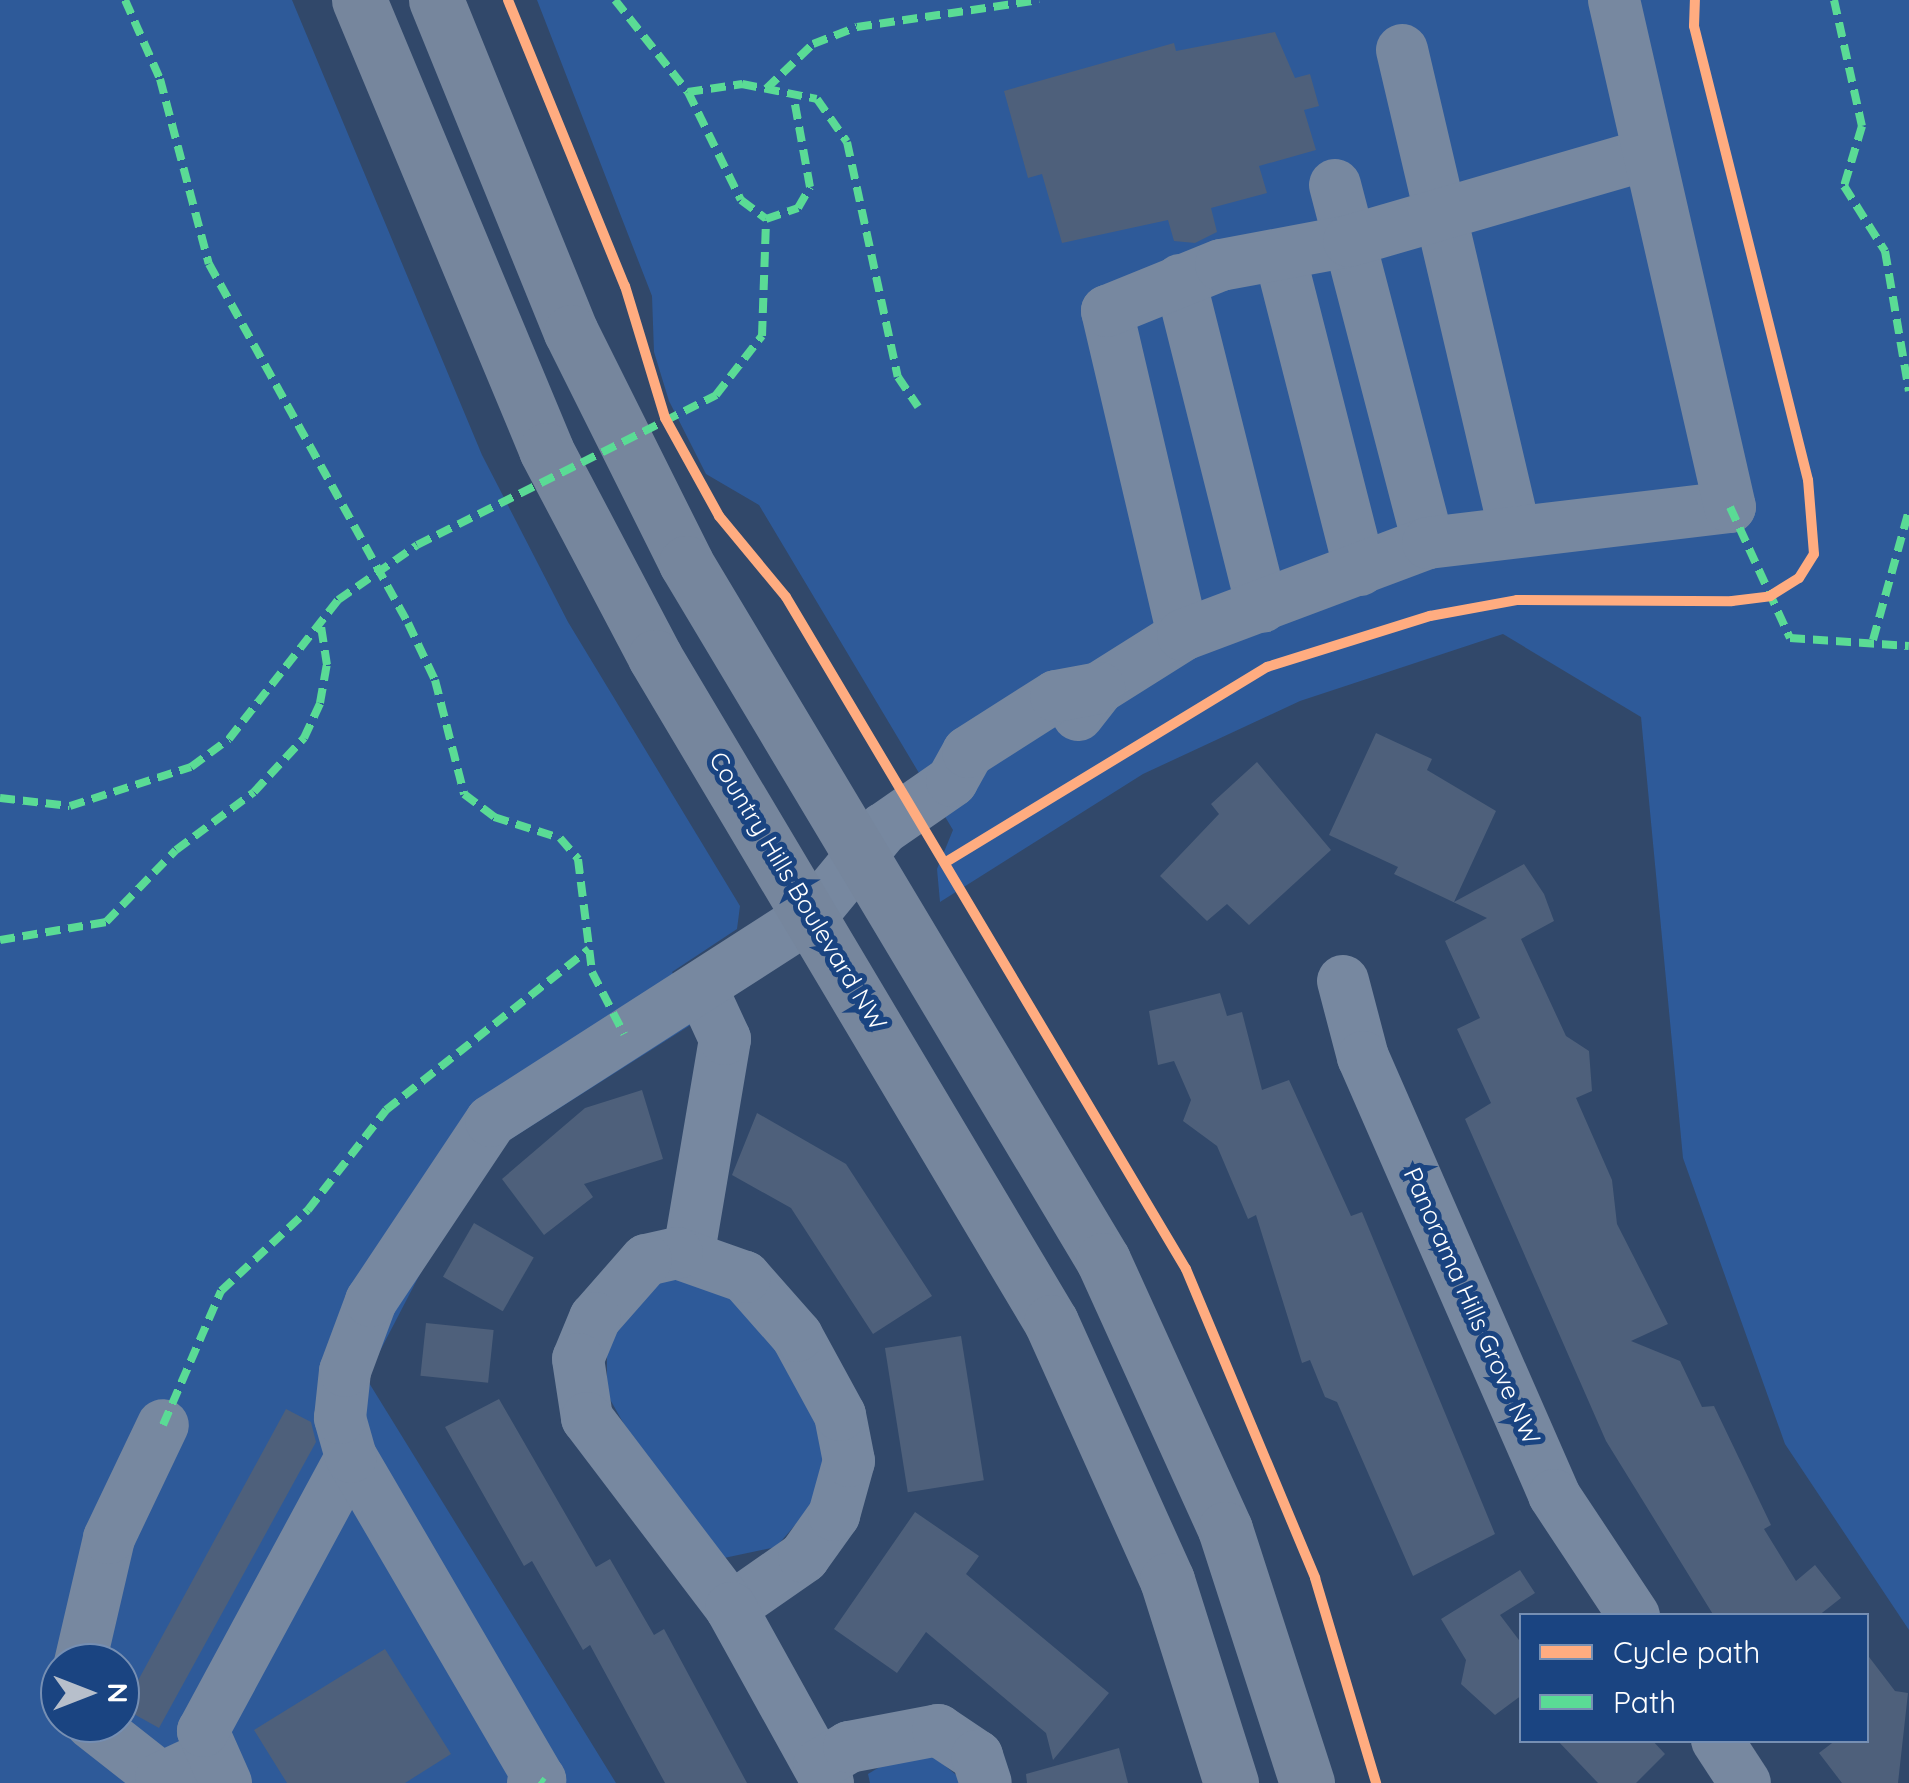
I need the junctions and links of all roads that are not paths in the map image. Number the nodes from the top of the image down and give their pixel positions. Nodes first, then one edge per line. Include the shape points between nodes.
1 (359, 0) edge
2 (436, 0) edge
3 (1614, 0) edge
4 (1402, 50) dead end
5 (1649, 154) junction
6 (1335, 185) dead end
7 (1440, 215) junction
8 (1349, 242) junction
9 (1280, 256) junction
10 (1180, 280) junction
11 (1514, 529) junction
12 (1428, 543) junction
13 (1360, 570) junction
14 (1262, 607) junction
15 (1183, 635) junction
16 (860, 861) junction
17 (812, 915) junction
18 (1343, 981) dead end
19 (701, 987) junction
20 (689, 1252) junction
21 (163, 1425) dead end
22 (351, 1457) junction
23 (730, 1608) junction
24 (1632, 1613) edge
25 (85, 1643) edge
26 (115, 1743) edge
27 (1719, 1743) edge
28 (220, 1768) edge
29 (823, 1774) edge
30 (160, 1780) edge
31 (533, 1783) edge
32 (986, 1783) edge
33 (1232, 1783) edge
34 (1308, 1783) edge
35 (1745, 1783) edge

1 - 17 main road, Country Hills Boulevard NW via 546,450 656,657
2 - 16 main road via 571,332 686,563
3 - 5 street
4 - 7 street
5 - 7 street
5 - 11 street via 1730,508
6 - 8 street
7 - 8 street
7 - 11 street
8 - 9 street
8 - 12 street
9 - 10 street
9 - 13 street
10 - 14 street
10 - 15 street via 1107,310
11 - 12 street
12 - 13 street
13 - 14 street
14 - 15 street
15 - 16 street via 1099,688 1056,696 968,752 933,796 883,829
16 - 17 street
16 - 34 main road via 1048,1165 1160,1376 1225,1529
17 - 19 street
17 - 33 main road, Country Hills Boulevard NW via 960,1158 1086,1392 1167,1580
18 - 24 street, Panorama Hills Grove NW via 1363,1057 1554,1495
19 - 20 street via 724,1056 690,1206
19 - 22 street via 492,1121 462,1154 371,1300 345,1371 340,1418
20 - 23 street via 646,1260 619,1286 578,1359 598,1443
20 - 23 street via 745,1277 797,1336 840,1414 849,1462 834,1515 804,1557
21 - 25 street via 109,1538
22 - 28 street via 203,1731
22 - 31 street via 540,1780
23 - 29 street
26 - 30 street
27 - 35 street
28 - 30 street
29 - 32 street via 849,1746 938,1730 978,1756

